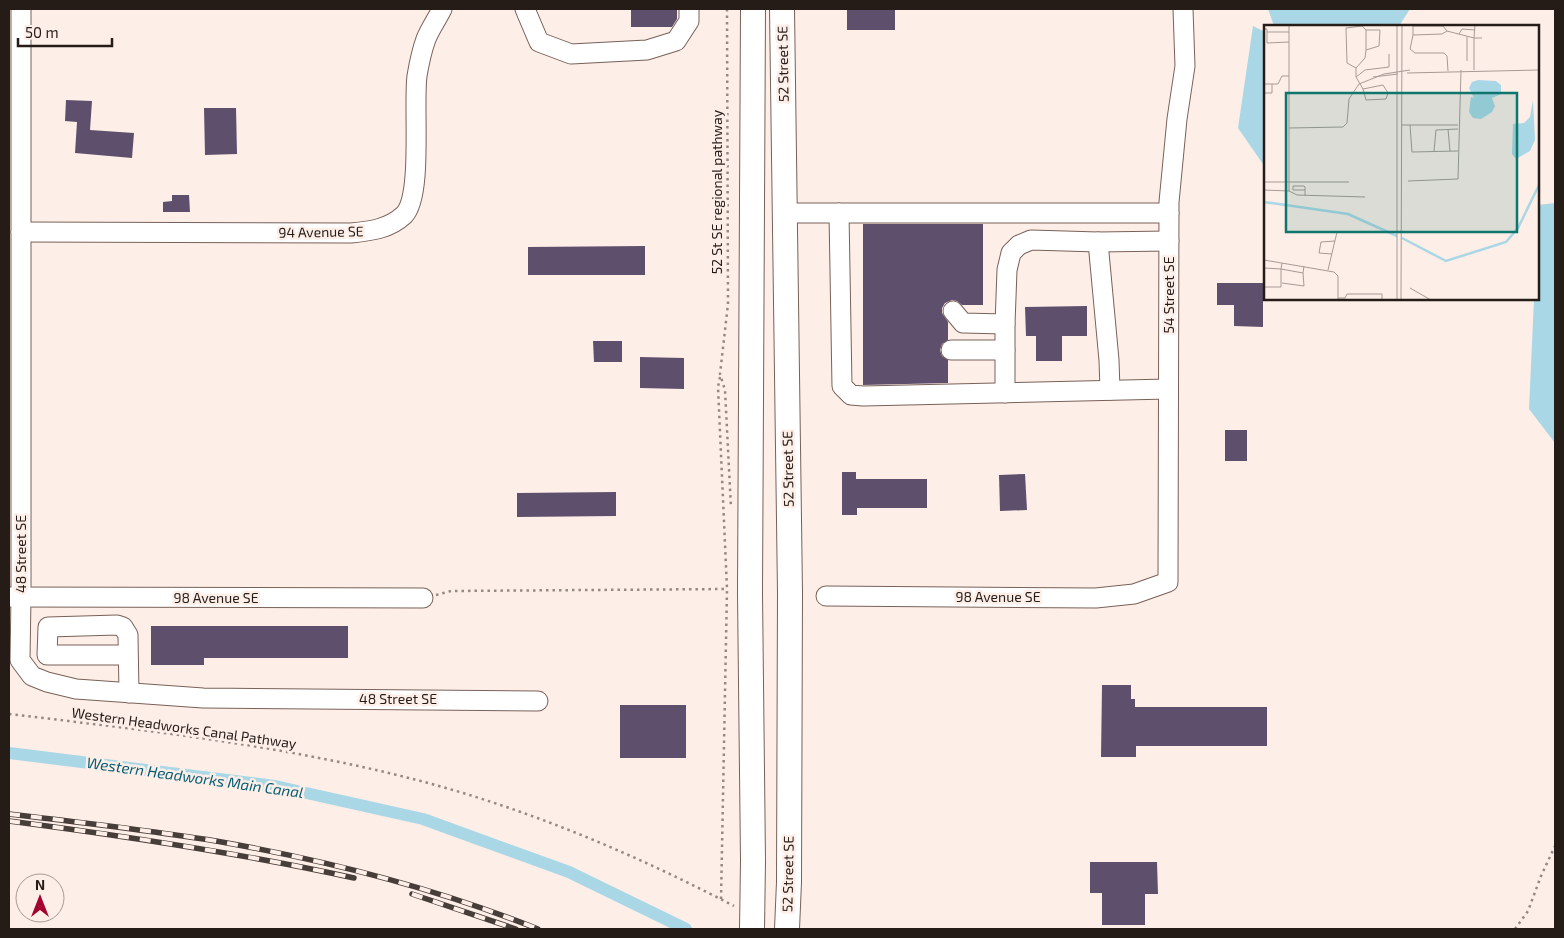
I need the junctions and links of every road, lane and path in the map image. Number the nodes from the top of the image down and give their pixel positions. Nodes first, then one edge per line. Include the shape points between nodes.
1 (21, 9) edge
2 (442, 9) edge
3 (525, 9) edge
4 (689, 9) edge
5 (726, 9) edge
6 (753, 9) edge
7 (782, 9) edge
8 (1183, 9) edge
9 (785, 213) junction
10 (839, 213) junction
11 (1169, 213) junction
12 (21, 232) junction
13 (1169, 241) junction
14 (1098, 242) junction
15 (953, 311) dead end
16 (1005, 324) junction
17 (950, 350) dead end
18 (1005, 350) junction
19 (1168, 388) junction
20 (1110, 390) junction
21 (1005, 393) junction
22 (15, 432) edge
23 (1168, 582) joint
24 (726, 589) junction
25 (826, 596) dead end
26 (15, 597) edge
27 (423, 598) joint
28 (128, 655) dead end
29 (14, 660) edge
30 (128, 693) junction
31 (538, 700) dead end
32 (9, 714) edge
33 (1555, 846) edge
34 (722, 900) joint
35 (752, 929) edge
36 (787, 929) edge
37 (1516, 929) edge

1 - 12 street, 48 Street SE
2 - 12 street, 94 Avenue SE via 426,38 417,77 412,202 405,214 387,226 351,233
3 - 4 street via 539,42 571,54 647,50 676,41 689,21
5 - 24 path, 52 St SE regional pathway via 728,304 718,388
6 - 35 main road, bridge
7 - 9 main road, 52 Street SE
8 - 11 street, 54 Street SE via 1185,66
9 - 10 street
9 - 36 main road, 52 Street SE via 790,593
10 - 11 street
10 - 21 street via 842,386 851,395 863,396
11 - 13 street, 54 Street SE
12 - 22 street, 48 Street SE
13 - 14 street
13 - 19 street, 54 Street SE
14 - 16 street via 1031,240 1019,244 1011,253 1007,270
14 - 20 street
15 - 16 street via 963,323
16 - 18 street
17 - 18 street
18 - 21 street
19 - 20 street
19 - 23 street, 54 Street SE
20 - 21 street
22 - 26 street, 48 Street SE
23 - 25 street, 98 Avenue SE via 1134,594 1096,598
24 - 27 path via 451,591
24 - 34 path, 52 St SE regional pathway
26 - 27 street, 98 Avenue SE
26 - 29 street, 48 Street SE
28 - 30 street
29 - 30 street, 48 Street SE via 32,676 47,682 76,689
30 - 31 street, 48 Street SE via 203,698
32 - 34 path, Western Headworks Canal Pathway via 253,745 351,764 439,786 584,835
33 - 37 path via 1528,911

